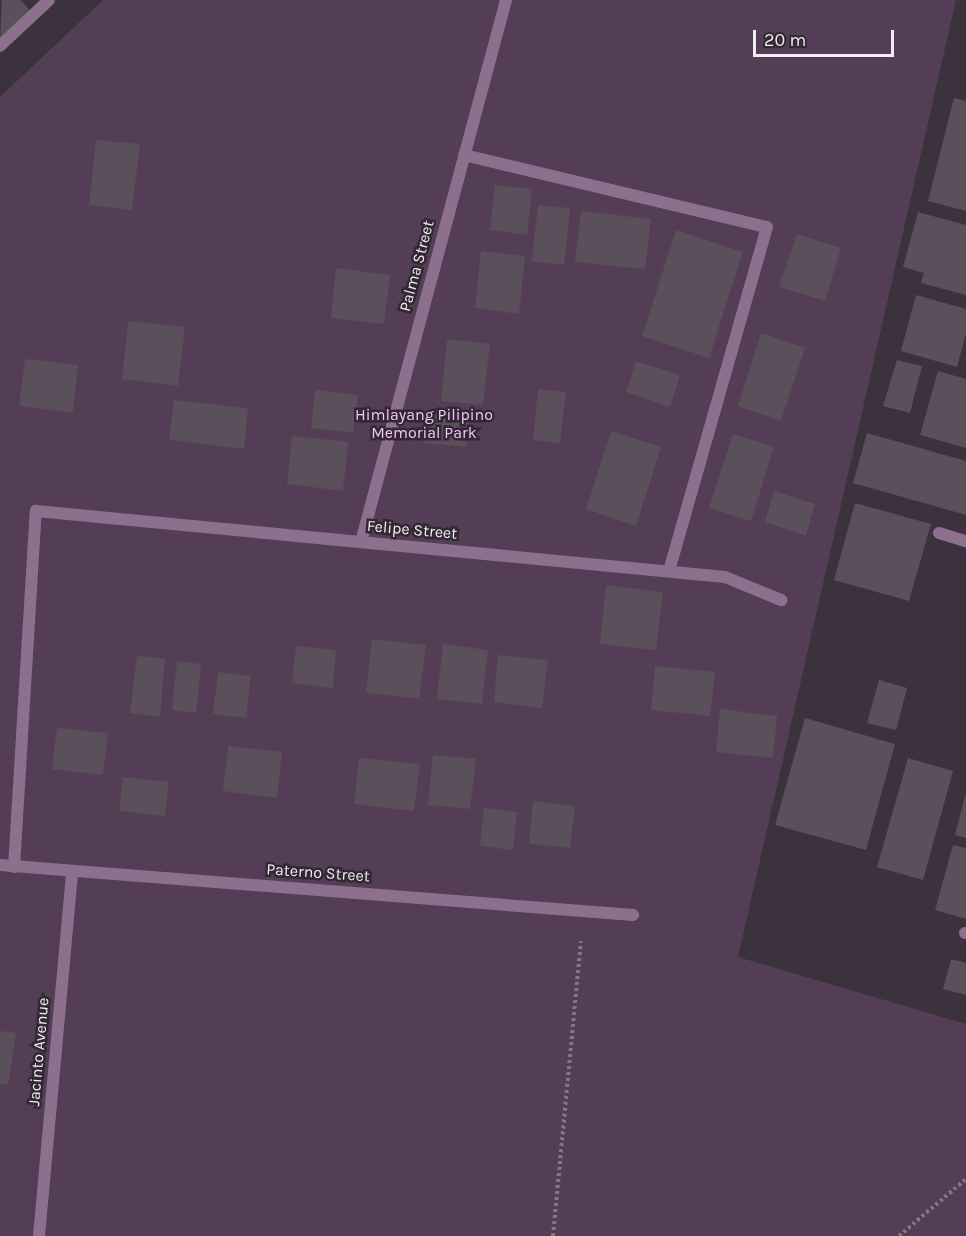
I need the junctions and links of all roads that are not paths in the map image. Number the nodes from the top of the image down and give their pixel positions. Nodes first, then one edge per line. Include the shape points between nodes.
1 (49, 0) edge
2 (506, 0) edge
3 (0, 46) edge
4 (464, 155) junction
5 (939, 533) dead end
6 (966, 540) edge
7 (361, 542) junction
8 (669, 571) junction
9 (781, 600) dead end
10 (0, 865) edge
11 (14, 867) junction
12 (72, 871) junction
13 (633, 915) dead end
14 (39, 1236) edge

1 - 3 street
2 - 4 street, Palma Street
4 - 7 street, Palma Street
4 - 8 street via 767,228
5 - 6 street
7 - 8 street, Felipe Street
7 - 11 street, Felipe Street via 36,511
8 - 9 street, Felipe Street via 725,577
10 - 11 street, Paterno Street
11 - 12 street, Paterno Street
12 - 13 street, Paterno Street
12 - 14 street, Jacinto Avenue

